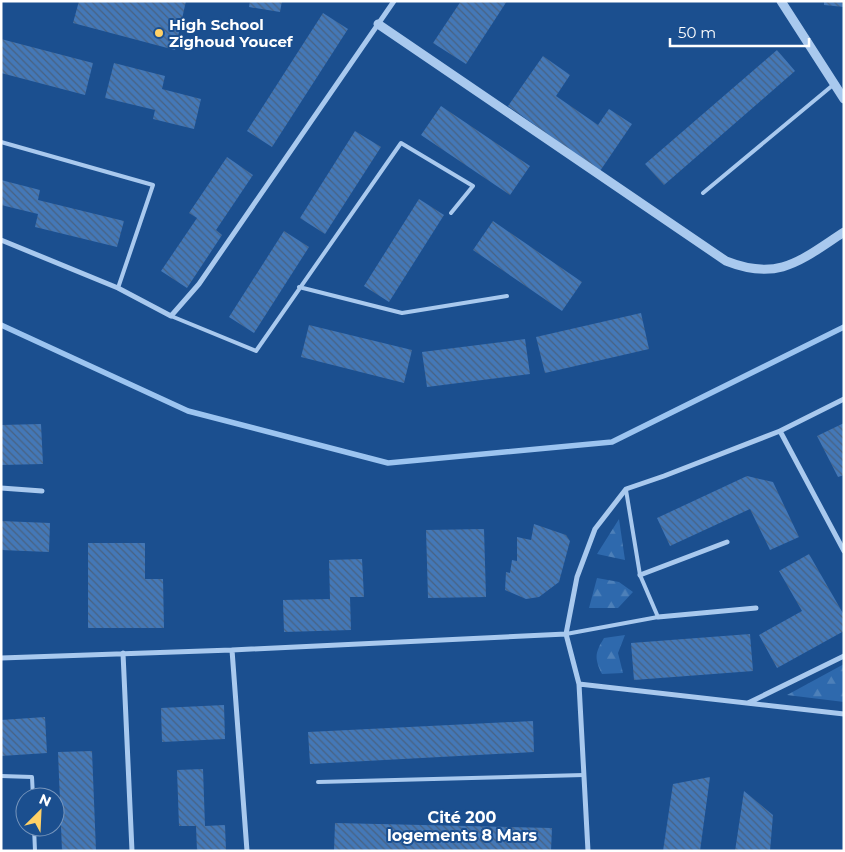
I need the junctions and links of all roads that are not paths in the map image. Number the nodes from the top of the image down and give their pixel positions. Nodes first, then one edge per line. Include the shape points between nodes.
1 (394, 1) edge
2 (781, 1) edge
3 (378, 24) junction
4 (833, 84) junction
5 (844, 99) edge
6 (1, 142) edge
7 (703, 193) dead end
8 (451, 213) dead end
9 (844, 232) edge
10 (1, 240) edge
11 (299, 287) junction
12 (118, 288) junction
13 (507, 296) dead end
14 (171, 316) junction
15 (844, 399) edge
16 (780, 431) junction
17 (1, 488) edge
18 (626, 489) junction
19 (42, 490) dead end
20 (727, 542) dead end
21 (844, 550) edge
22 (640, 574) junction
23 (756, 608) dead end
24 (658, 617) junction
25 (566, 634) junction
26 (232, 650) junction
27 (123, 653) junction
28 (844, 656) edge
29 (1, 658) edge
30 (579, 684) junction
31 (747, 703) junction
32 (844, 714) edge
33 (584, 775) junction
34 (1, 776) edge
35 (318, 782) dead end
36 (32, 787) edge
37 (34, 837) edge
38 (35, 851) edge
39 (132, 851) edge
40 (247, 851) edge
41 (588, 851) edge

1 - 3 street
2 - 4 street
3 - 9 street via 726,261 743,268 780,268 798,262
3 - 14 street via 199,284
4 - 5 street
4 - 7 lane
6 - 12 lane via 153,185
8 - 11 lane via 473,186 401,143
10 - 12 street
11 - 13 lane via 402,313
11 - 14 lane via 256,351
12 - 14 street
15 - 16 street
16 - 18 street
16 - 21 street
17 - 19 street
18 - 22 lane
18 - 25 street via 595,529 578,577
20 - 22 street
22 - 24 lane
23 - 24 street
24 - 25 lane
25 - 26 street
25 - 30 street
26 - 27 street
26 - 40 street
27 - 29 street
27 - 39 street
28 - 31 street
30 - 31 street
30 - 33 street
31 - 32 street
33 - 35 lane
33 - 41 street
34 - 36 lane via 32,777
37 - 38 lane

